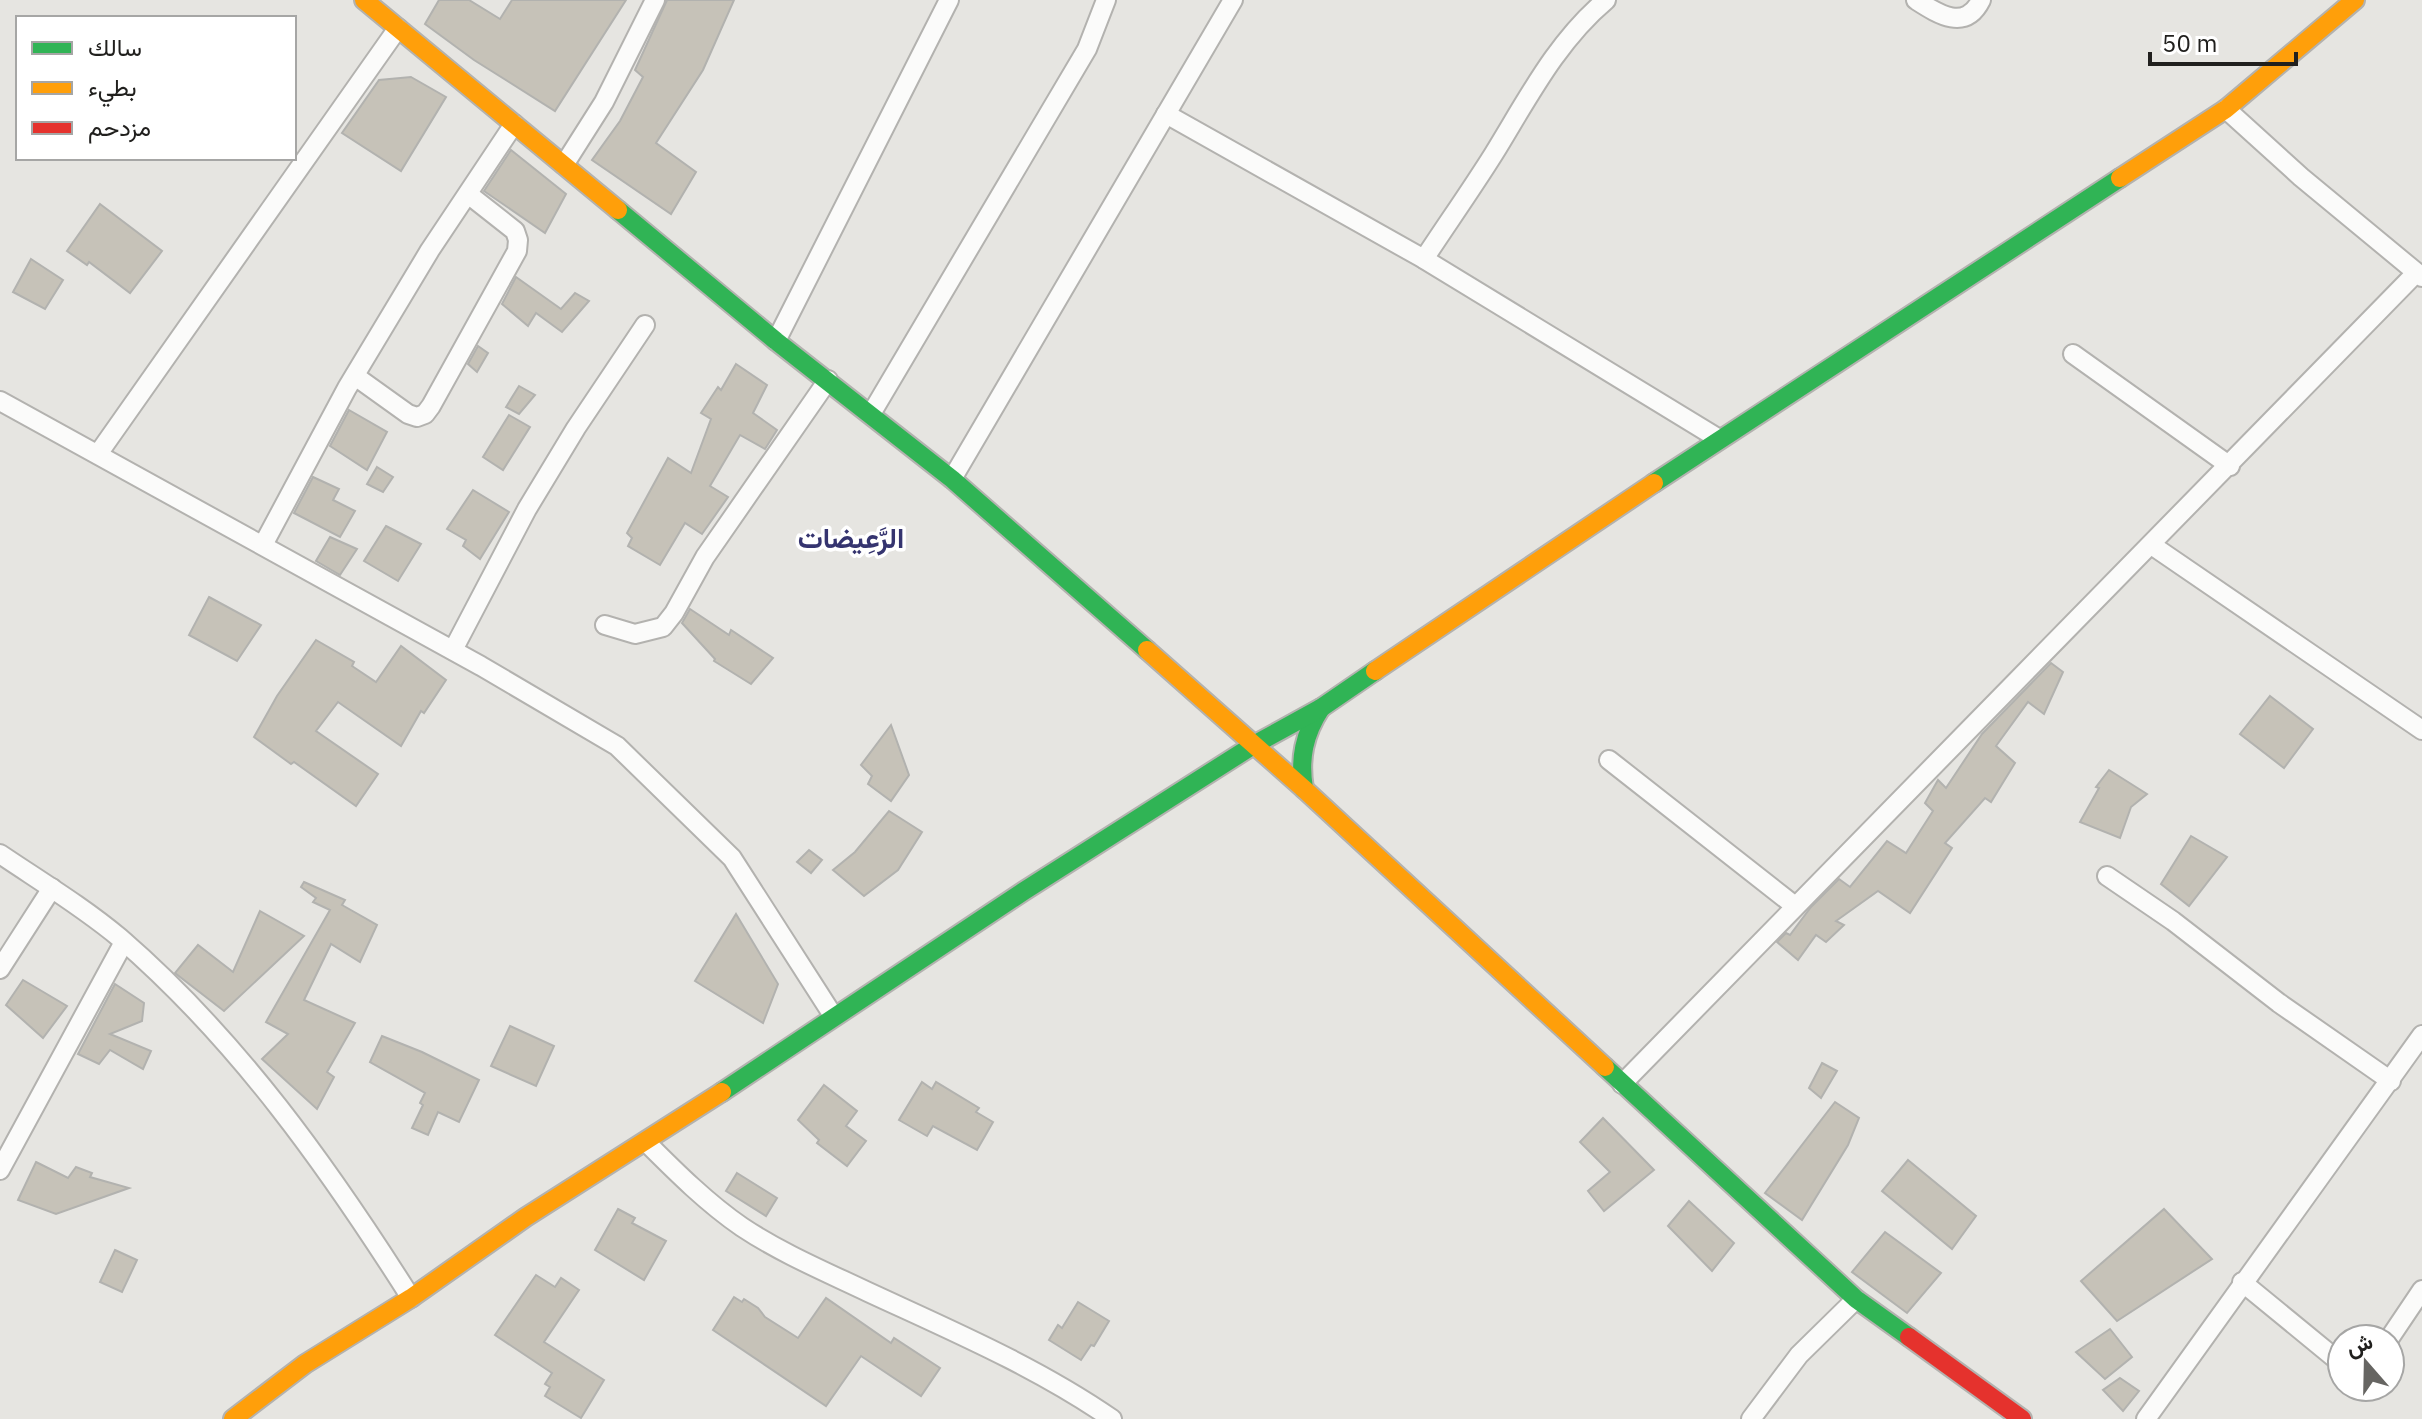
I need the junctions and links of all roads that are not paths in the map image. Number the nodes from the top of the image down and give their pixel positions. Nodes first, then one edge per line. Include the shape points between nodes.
1 (364, 0) edge
2 (655, 0) edge
3 (949, 0) edge
4 (1106, 0) edge
5 (1233, 0) edge
6 (1606, 0) edge
7 (1916, 0) edge
8 (1981, 0) edge
9 (2355, 0) edge
10 (398, 28) junction
11 (2226, 109) junction
12 (1166, 114) junction
13 (514, 124) junction
14 (564, 165) junction
15 (468, 194) junction
16 (1424, 259) junction
17 (2419, 275) edge
18 (645, 325) dead end
19 (776, 341) junction
20 (2073, 354) dead end
21 (355, 376) junction
22 (828, 380) junction
23 (0, 401) edge
24 (871, 414) junction
25 (1719, 439) junction
26 (98, 454) junction
27 (2230, 466) junction
28 (952, 479) junction
29 (263, 545) junction
30 (2153, 546) junction
31 (605, 625) dead end
32 (453, 650) junction
33 (1321, 708) junction
34 (2422, 730) edge
35 (1252, 746) junction
36 (1609, 760) dead end
37 (1304, 789) junction
38 (0, 854) edge
39 (2107, 876) dead end
40 (52, 888) junction
41 (1795, 906) junction
42 (124, 942) junction
43 (0, 969) edge
44 (834, 1017) junction
45 (2422, 1035) edge
46 (2415, 1061) edge
47 (2391, 1081) junction
48 (1622, 1084) junction
49 (646, 1142) junction
50 (0, 1170) edge
51 (2242, 1282) junction
52 (2422, 1290) edge
53 (411, 1298) junction
54 (1856, 1299) junction
55 (2400, 1323) edge
56 (2326, 1351) edge
57 (233, 1419) edge
58 (1112, 1419) edge
59 (1751, 1419) edge
60 (2022, 1419) edge
61 (2146, 1419) edge

1 - 10 street
2 - 14 street via 604,102
3 - 19 street
4 - 24 street via 1087,49
5 - 12 street
6 - 16 street via 1545,67
7 - 8 street via 1950,19 1961,18
9 - 11 street
10 - 13 street
10 - 26 street
11 - 17 street
11 - 25 street
12 - 16 street
12 - 28 street
13 - 14 street
13 - 15 street
14 - 19 street
15 - 21 street
15 - 21 street via 515,231 517,251 431,406 417,417 408,414
16 - 25 street
17 - 27 street
18 - 32 street via 527,509
19 - 22 street
20 - 27 street
21 - 29 street
22 - 24 street
22 - 31 street via 737,509 663,627 635,634
23 - 26 street
24 - 28 street
25 - 33 street
26 - 29 street
27 - 30 street
28 - 35 street
29 - 32 street
30 - 34 street
30 - 41 street
32 - 44 street via 617,746 732,858
33 - 35 street
33 - 37 street via 1300,759
35 - 37 street
35 - 44 street
36 - 41 street
37 - 48 street
38 - 40 street
39 - 47 street
40 - 42 street
40 - 43 street
41 - 48 street
42 - 50 street
42 - 53 street via 171,984 295,1126 352,1203
44 - 49 street
45 - 46 street
46 - 47 street
47 - 51 street
48 - 54 street
49 - 53 street
49 - 58 street via 744,1228 969,1340
51 - 56 street
51 - 61 street
52 - 55 street
53 - 57 street via 305,1364
54 - 59 street via 1799,1355
54 - 60 street

